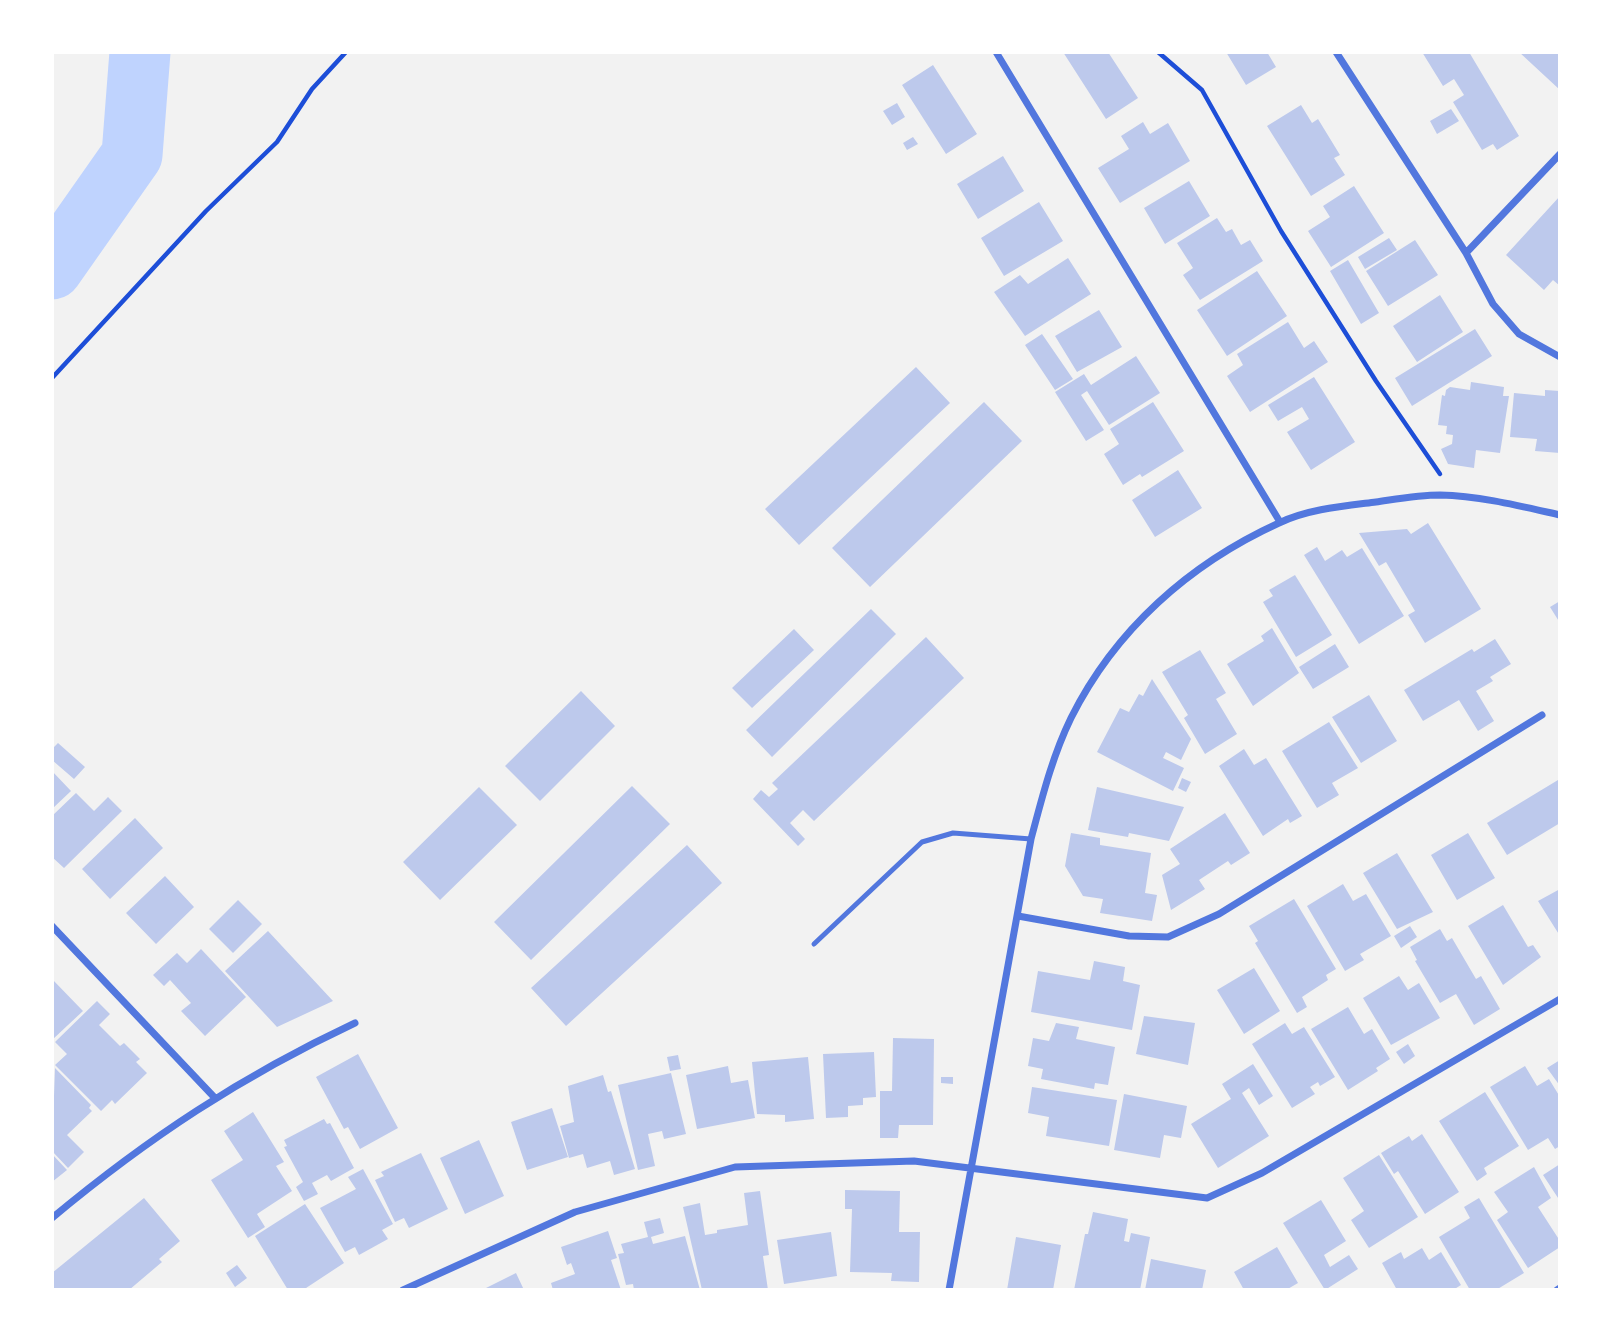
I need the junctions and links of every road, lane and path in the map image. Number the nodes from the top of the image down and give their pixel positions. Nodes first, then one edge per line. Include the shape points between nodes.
1 (346, 52) edge
2 (996, 52) edge
3 (1158, 52) edge
4 (1336, 52) edge
5 (1559, 154) edge
6 (1466, 253) junction
7 (1559, 357) edge
8 (52, 378) edge
9 (1456, 497) junction
10 (1559, 515) edge
11 (1280, 522) junction
12 (1542, 715) dead end
13 (1031, 839) junction
14 (1018, 916) junction
15 (52, 926) edge
16 (814, 944) dead end
17 (1559, 999) edge
18 (355, 1023) dead end
19 (214, 1097) junction
20 (970, 1168) junction
21 (52, 1218) edge
22 (403, 1290) edge
23 (949, 1290) edge

1 - 8 path via 312,89 277,142 206,211
2 - 11 street
3 - 9 path via 1202,90 1294,251
4 - 6 street
5 - 6 street
6 - 7 street via 1493,304 1519,334
9 - 10 street via 1494,500
9 - 11 street via 1329,508
11 - 13 street via 1179,582 1134,625 1096,673 1051,767
12 - 14 street via 1219,914 1168,937 1129,936
13 - 14 street
13 - 16 lane via 953,833 922,842
14 - 20 street
15 - 19 street
17 - 20 street via 1262,1173 1207,1198
18 - 19 street via 292,1052
19 - 21 street
20 - 22 street via 914,1161 735,1167 575,1212
20 - 23 street

